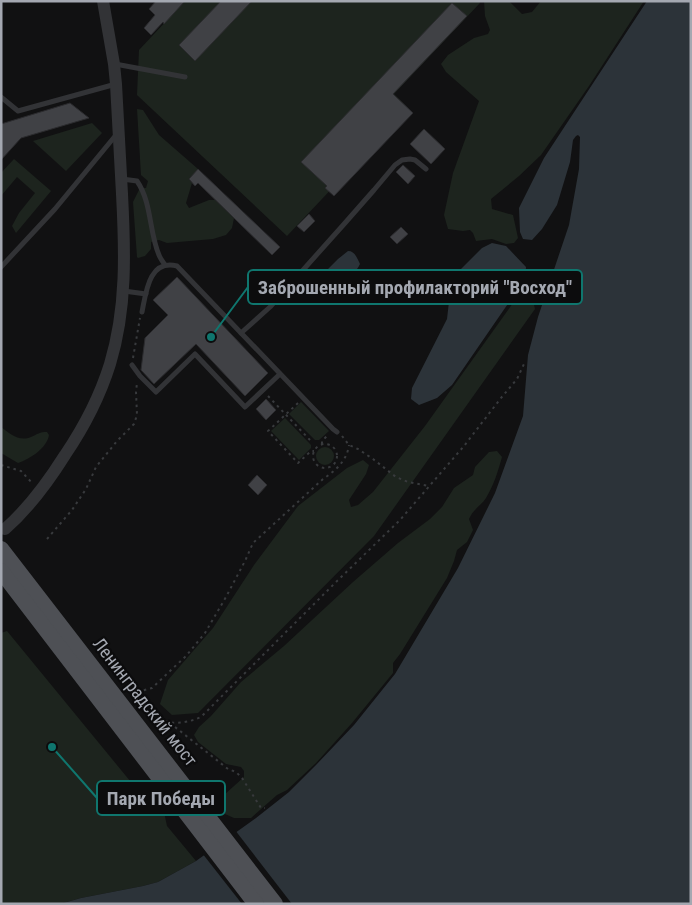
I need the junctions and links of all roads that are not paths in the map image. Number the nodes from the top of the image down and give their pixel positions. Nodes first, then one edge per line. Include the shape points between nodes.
1 (102, 1) edge
2 (114, 64) junction
3 (185, 77) dead end
4 (116, 84) junction
5 (1, 97) edge
6 (119, 131) junction
7 (426, 168) dead end
8 (119, 183) junction
9 (165, 265) junction
10 (1, 267) edge
11 (123, 290) junction
12 (146, 294) junction
13 (142, 312) road end
14 (241, 333) junction
15 (132, 365) road end
16 (280, 374) junction
17 (335, 431) road end
18 (5, 529) dead end
19 (1, 549) edge
20 (1, 571) edge
21 (256, 904) edge
22 (275, 904) edge

1 - 2 street
2 - 3 lane
2 - 4 street
4 - 5 lane via 18,111
4 - 6 street
6 - 8 street
6 - 10 lane via 55,209
7 - 14 lane via 410,159 394,165 270,307
8 - 9 lane via 137,182 141,186 158,254
8 - 11 street via 125,248
9 - 12 lane via 153,275
9 - 14 lane via 177,266
11 - 12 lane
11 - 18 street via 117,334 99,394 49,479
12 - 13 lane
14 - 16 lane
15 - 16 lane via 156,392 195,354 245,407
16 - 17 lane
19 - 22 main road, Ленинградский мост
20 - 21 main road, Ленинградский мост

